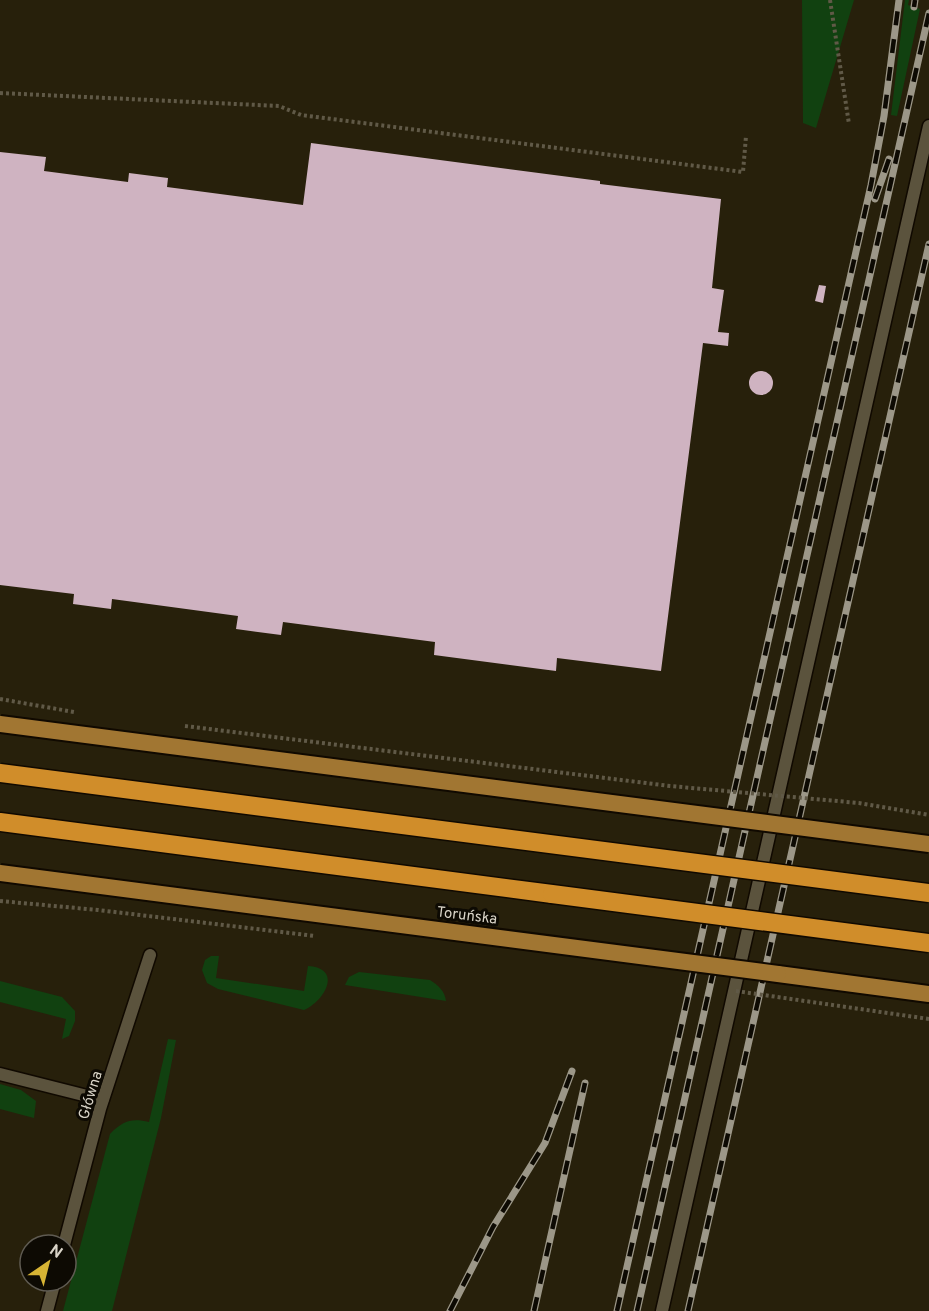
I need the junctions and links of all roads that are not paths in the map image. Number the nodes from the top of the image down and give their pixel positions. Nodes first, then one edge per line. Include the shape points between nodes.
1 (929, 126) edge
2 (0, 724) edge
3 (0, 773) edge
4 (0, 822) edge
5 (929, 844) edge
6 (0, 873) edge
7 (929, 893) edge
8 (929, 943) edge
9 (150, 955) dead end
10 (929, 994) edge
11 (0, 1074) edge
12 (103, 1100) junction
13 (67, 1233) edge
14 (51, 1293) edge
15 (47, 1311) edge
16 (662, 1311) edge

1 - 16 lane
2 - 5 main road, bridge
3 - 7 highway, bridge
4 - 8 highway, Toruńska, bridge
6 - 10 main road, Toruńska, bridge
9 - 12 lane, Główna
11 - 12 lane
12 - 13 lane, Główna
14 - 15 lane

